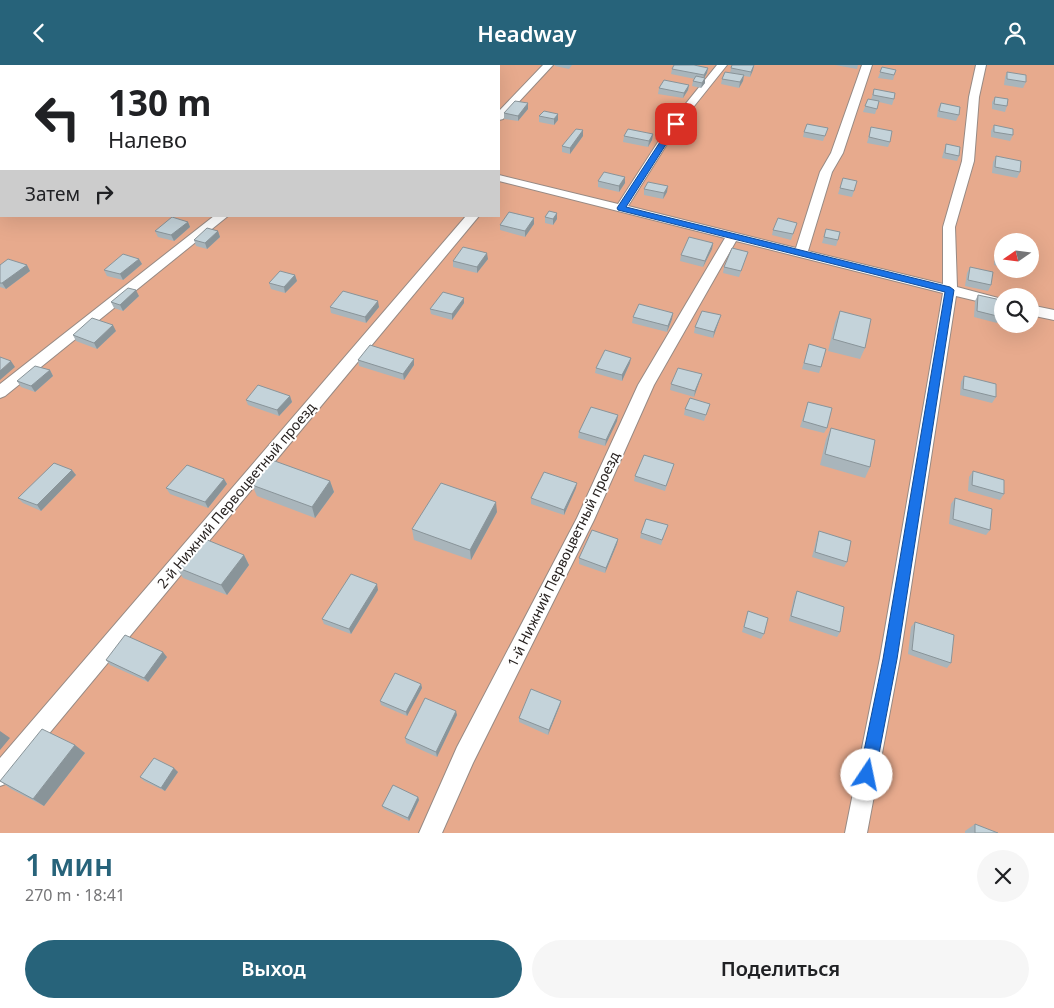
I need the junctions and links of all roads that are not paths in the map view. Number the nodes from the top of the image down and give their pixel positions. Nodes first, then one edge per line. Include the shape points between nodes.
1 (548, 65) edge
2 (722, 65) edge
3 (867, 65) edge
4 (981, 65) edge
5 (500, 116) edge
6 (501, 181) edge
7 (621, 208) junction
8 (221, 217) edge
9 (472, 217) edge
10 (732, 236) junction
11 (801, 253) junction
12 (950, 290) junction
13 (994, 301) edge
14 (1039, 312) edge
15 (1054, 315) edge
16 (0, 392) edge
17 (0, 775) edge
18 (430, 833) edge
19 (856, 833) edge

1 - 5 lane
2 - 7 lane via 676,124
3 - 11 lane via 837,153 826,172
4 - 12 lane via 974,97 968,161 949,227
6 - 7 lane
7 - 10 lane
8 - 16 lane
9 - 17 lane, 2-й Нижний Первоцветный проезд
10 - 11 lane
10 - 18 lane, 1-й Нижний Первоцветный проезд via 646,385 586,520 465,755
11 - 12 lane
12 - 13 lane
12 - 19 lane via 890,659
14 - 15 lane

